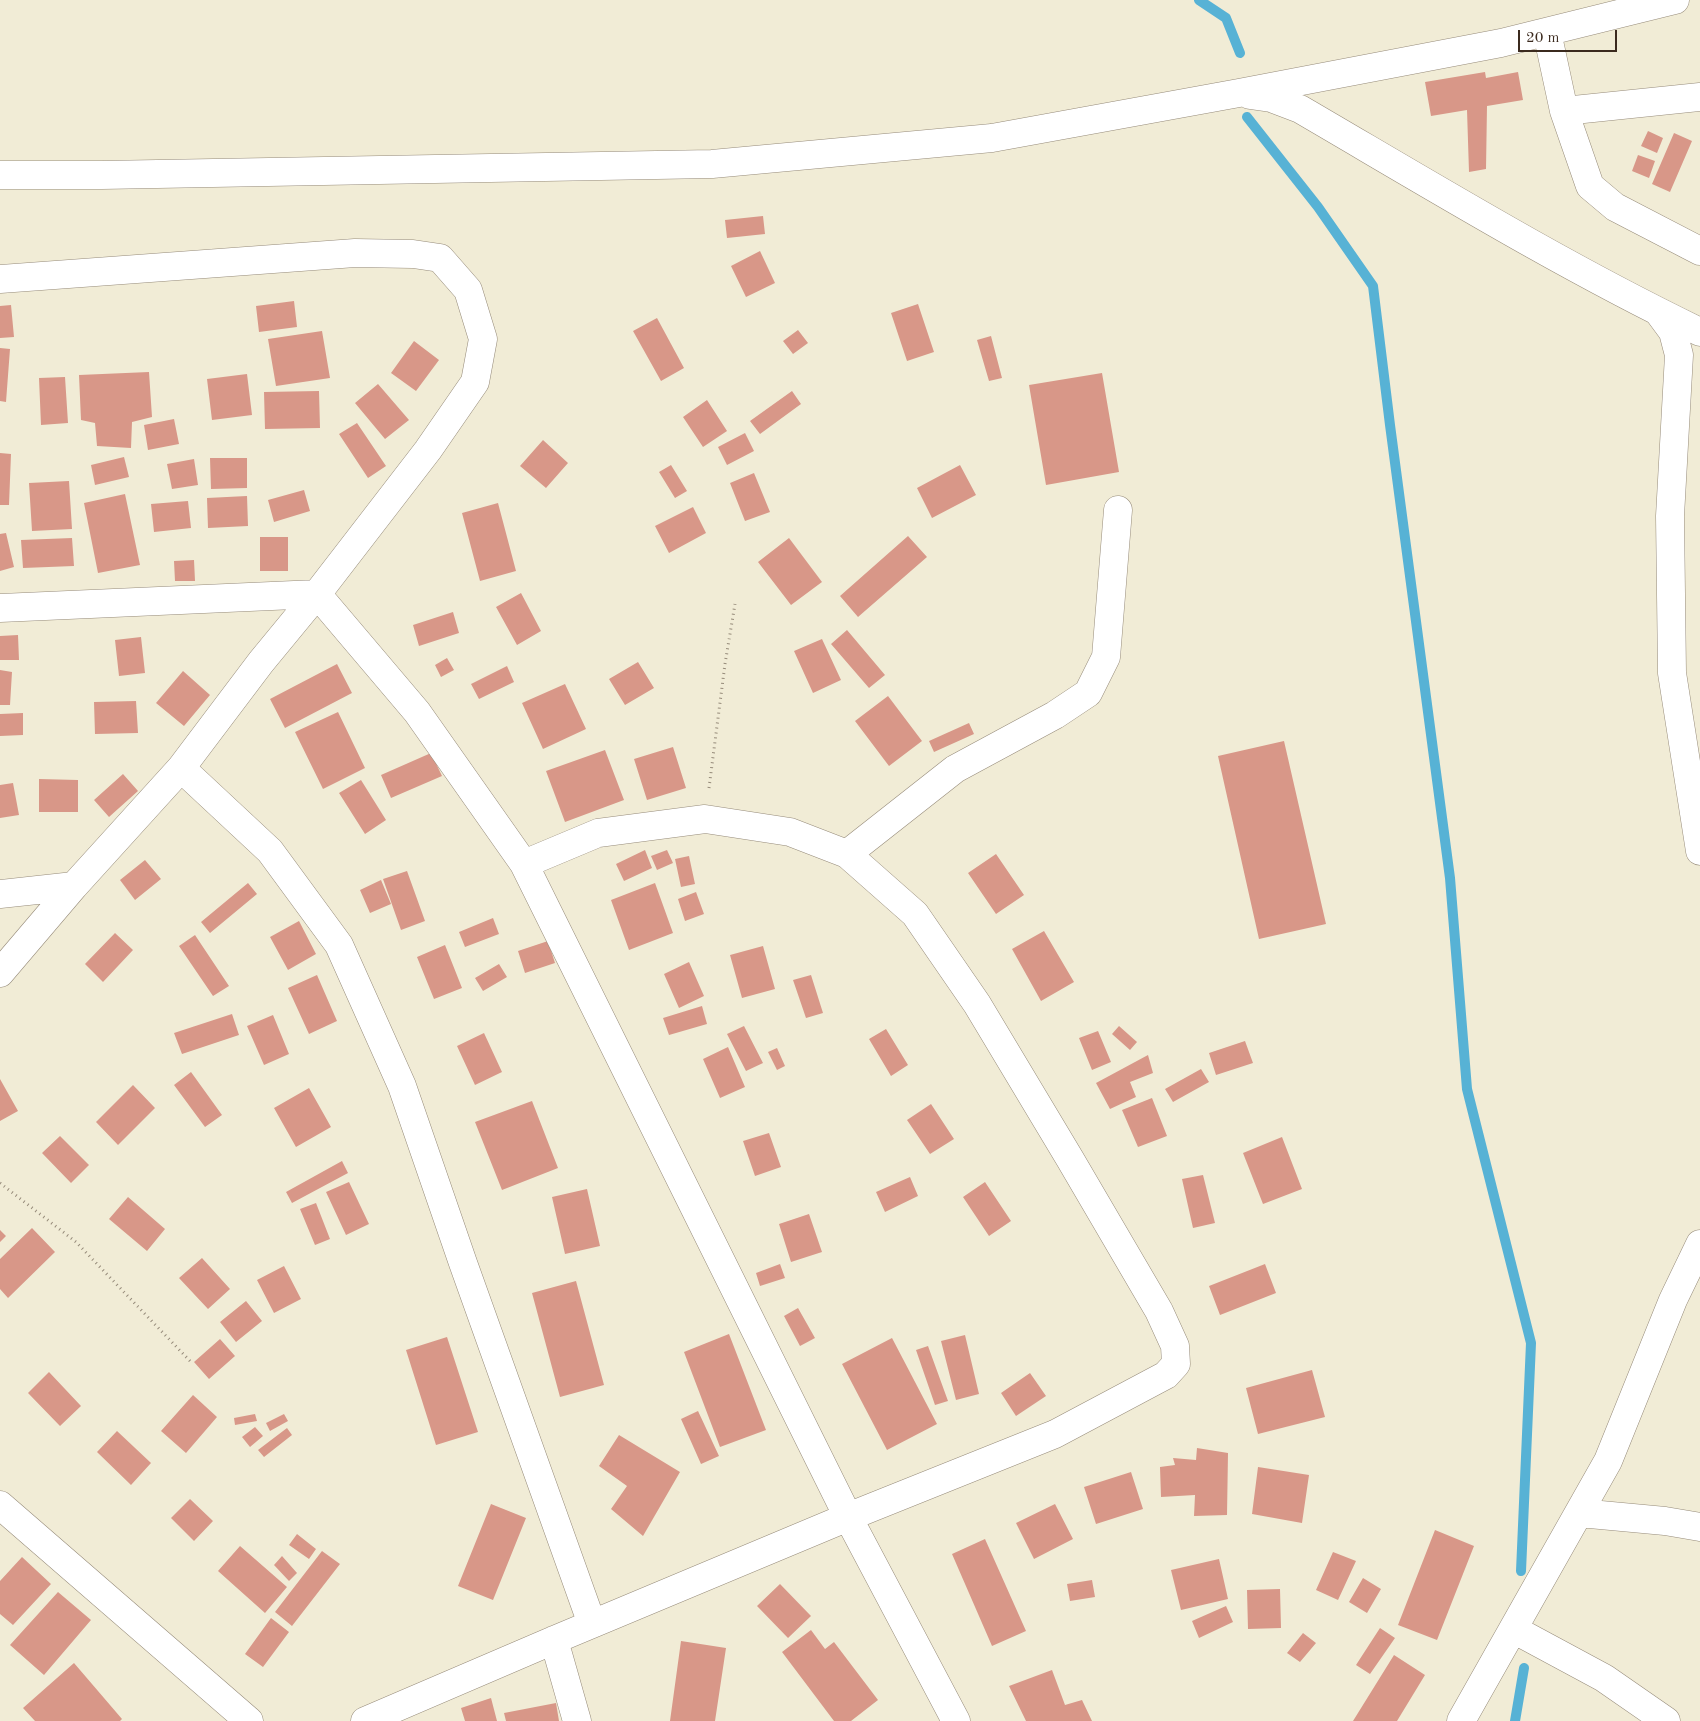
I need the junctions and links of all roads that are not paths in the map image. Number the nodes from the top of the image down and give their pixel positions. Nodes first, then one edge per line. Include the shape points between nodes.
1 (1675, 0) edge
2 (1547, 32) junction
3 (1239, 94) junction
4 (1694, 101) edge
5 (1564, 110) junction
6 (0, 175) edge
7 (1700, 251) edge
8 (0, 280) edge
9 (1659, 313) junction
10 (1700, 332) edge
11 (1118, 510) dead end
12 (317, 594) junction
13 (0, 608) edge
14 (181, 768) junction
15 (1700, 851) edge
16 (847, 854) junction
17 (524, 864) junction
18 (74, 886) junction
19 (0, 894) edge
20 (0, 973) edge
21 (1700, 1244) edge
22 (0, 1505) edge
23 (1579, 1513) junction
24 (848, 1517) junction
25 (1700, 1527) edge
26 (592, 1624) junction
27 (1513, 1629) junction
28 (554, 1640) junction
29 (249, 1721) edge
30 (366, 1721) edge
31 (577, 1721) edge
32 (956, 1721) edge
33 (1461, 1721) edge
34 (1666, 1721) edge

1 - 2 street
2 - 3 street
2 - 5 street
3 - 6 street via 992,138 712,164
3 - 9 street via 1271,98 1300,109 1562,261
4 - 5 street
5 - 7 street via 1590,186 1615,207
8 - 12 street via 355,253 440,258 468,290 483,339 475,382 428,450
9 - 10 street
9 - 15 street via 1674,332 1679,355 1670,516 1672,673
11 - 16 street via 1106,657 1088,693 1055,716 955,769
12 - 13 street
12 - 14 street
12 - 17 street via 417,712
14 - 18 street
14 - 26 street via 270,851 340,945 402,1086
16 - 17 street via 790,832 705,818 598,833
16 - 24 street via 915,914 977,1004 1159,1311 1175,1346 1176,1364 1166,1375 1055,1434
17 - 24 street
18 - 19 street
18 - 20 street
21 - 23 street via 1673,1300 1608,1461
22 - 29 street
23 - 25 street
23 - 27 street
24 - 26 street
24 - 32 street
26 - 28 street
27 - 33 street
27 - 34 street via 1604,1678
28 - 30 street
28 - 31 street

